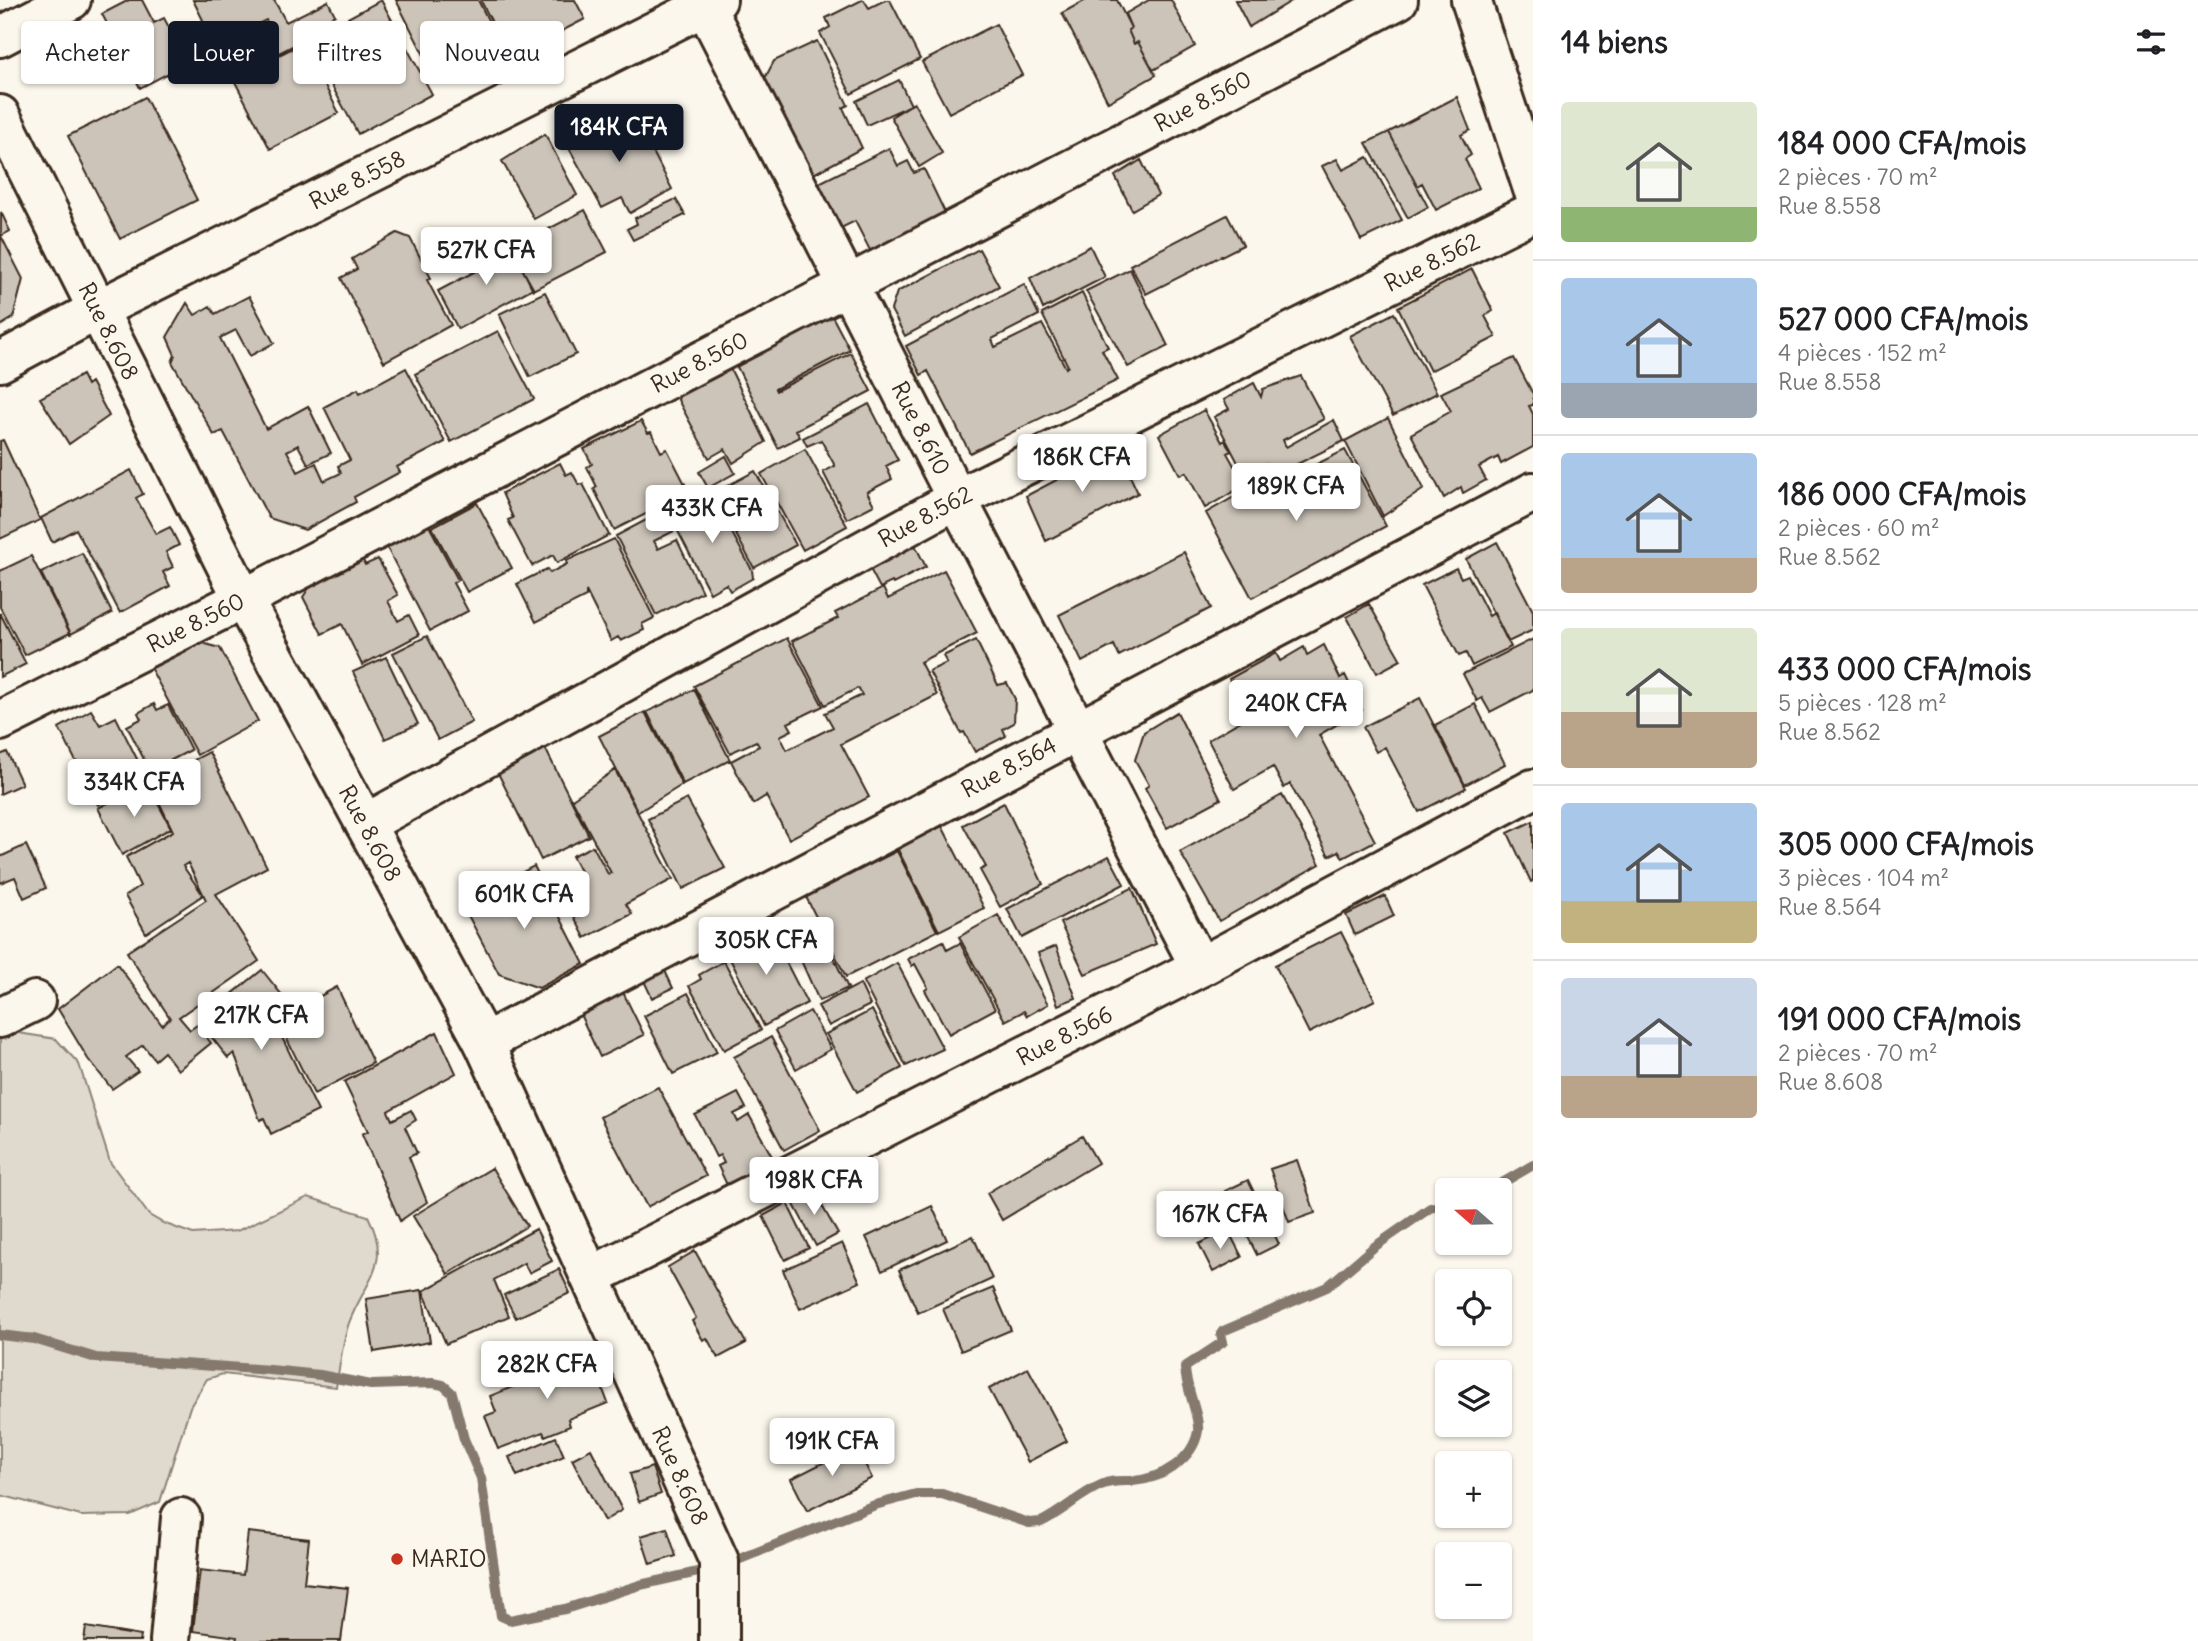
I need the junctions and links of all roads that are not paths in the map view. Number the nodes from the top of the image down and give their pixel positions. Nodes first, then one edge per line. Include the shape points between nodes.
1 (71, 0) edge
2 (1398, 0) edge
3 (1471, 0) edge
4 (708, 2) edge
5 (0, 37) edge
6 (0, 115) edge
7 (1531, 178) edge
8 (1533, 212) edge
9 (846, 286) junction
10 (99, 309) junction
11 (0, 362) edge
12 (1533, 492) edge
13 (957, 499) junction
14 (243, 599) junction
15 (0, 721) edge
16 (1078, 730) junction
17 (1533, 789) edge
18 (365, 824) junction
19 (1200, 967) junction
20 (35, 1001) dead end
21 (0, 1018) edge
22 (484, 1043) junction
23 (592, 1276) junction
24 (181, 1518) dead end
25 (170, 1641) edge
26 (719, 1641) edge

1 - 5 street
2 - 9 street, Rue 8.560
3 - 7 street
4 - 9 street, Rue 8.610
4 - 10 street, Rue 8.558
6 - 10 street, Rue 8.608
8 - 13 street, Rue 8.562
9 - 13 street, Rue 8.610
9 - 14 street, Rue 8.560
10 - 11 street, Rue 8.558
10 - 14 street, Rue 8.608
12 - 16 street, Rue 8.564
13 - 16 street, Rue 8.610
13 - 18 street, Rue 8.562
14 - 15 street, Rue 8.560
14 - 18 street, Rue 8.608
16 - 19 street, Rue 8.610
16 - 22 street, Rue 8.564
17 - 19 street, Rue 8.566
18 - 22 street, Rue 8.608
19 - 23 street, Rue 8.566
20 - 21 street
22 - 23 street, Rue 8.608
23 - 26 street, Rue 8.608 via 720,1569
24 - 25 street

